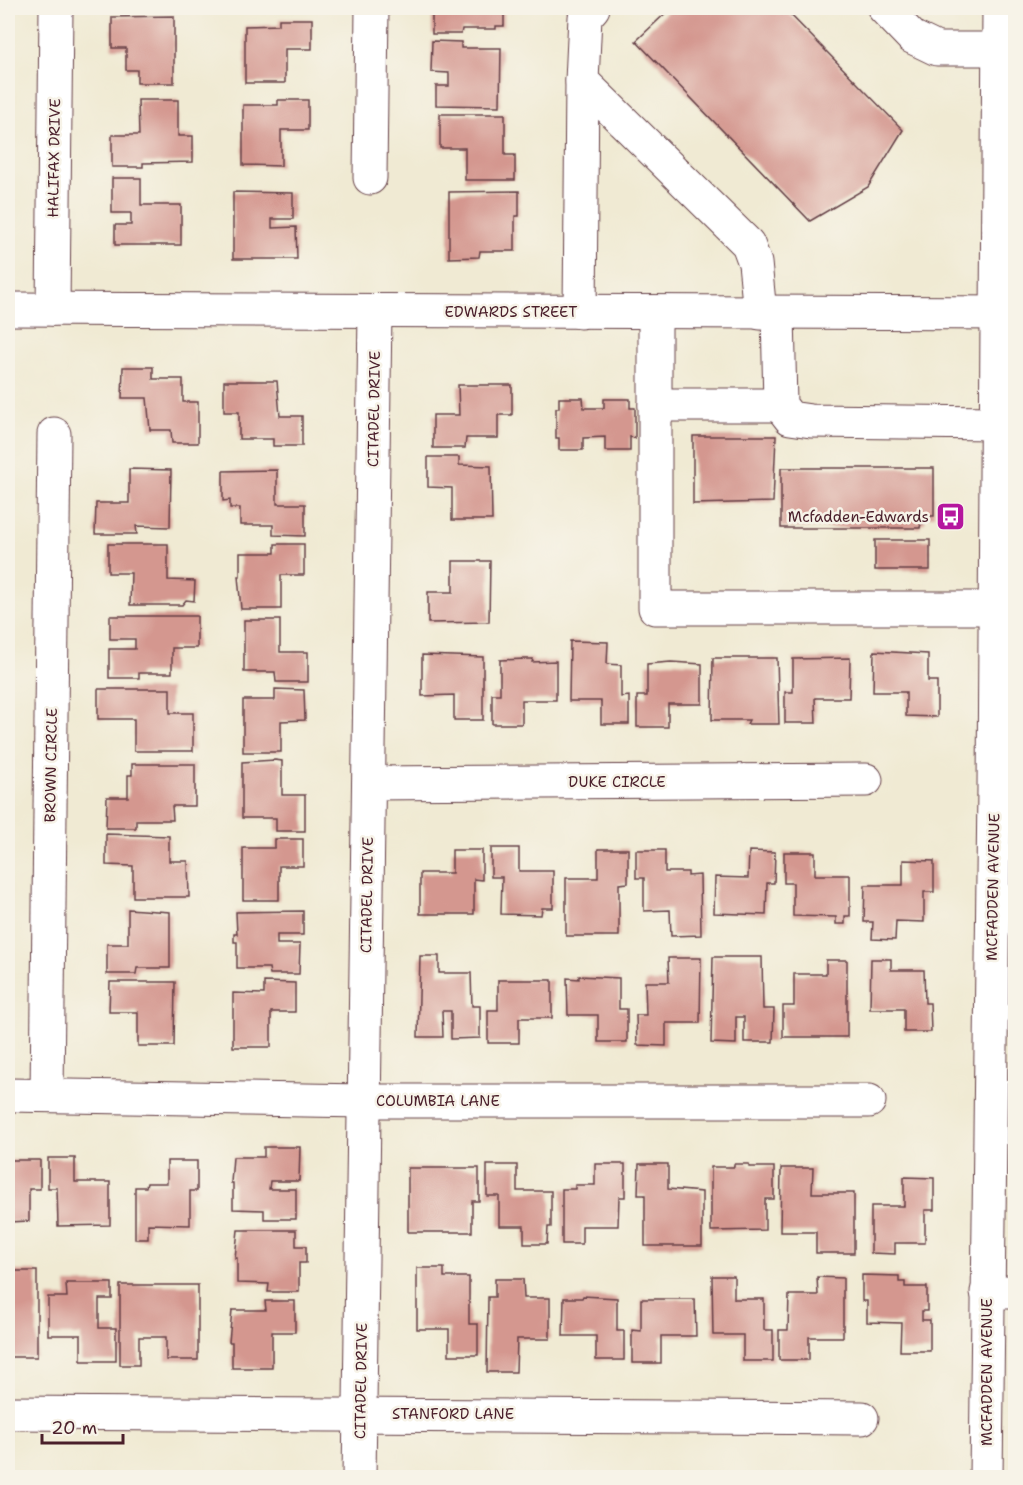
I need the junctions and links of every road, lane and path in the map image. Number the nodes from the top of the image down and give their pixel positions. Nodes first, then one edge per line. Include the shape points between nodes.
1 (56, 8) edge
2 (372, 8) edge
3 (884, 8) edge
4 (999, 8) edge
5 (588, 11) edge
6 (998, 49) junction
7 (582, 81) junction
8 (370, 178) dead end
9 (8, 309) edge
10 (53, 309) junction
11 (375, 312) junction
12 (580, 312) junction
13 (655, 312) junction
14 (769, 313) junction
15 (1006, 313) edge
16 (655, 405) junction
17 (780, 405) junction
18 (996, 423) junction
19 (54, 434) dead end
20 (1005, 499) edge
21 (1005, 608) edge
22 (866, 780) dead end
23 (369, 783) junction
24 (1005, 789) edge
25 (8, 1095) edge
26 (47, 1095) junction
27 (364, 1101) junction
28 (869, 1101) dead end
29 (1001, 1292) edge
30 (8, 1413) edge
31 (360, 1413) junction
32 (862, 1418) dead end
33 (360, 1478) edge
34 (986, 1478) edge

1 - 10 street, HALIFAX DRIVE
2 - 8 street
3 - 6 street via 912,37 937,49
4 - 6 street, MCFADDEN AVENUE
5 - 7 street
6 - 15 street, MCFADDEN AVENUE
7 - 12 street
7 - 14 street via 748,244
9 - 10 street, EDWARDS STREET
10 - 11 street, EDWARDS STREET
11 - 12 street, EDWARDS STREET
11 - 23 street, CITADEL DRIVE
12 - 13 street, EDWARDS STREET
13 - 14 street, EDWARDS STREET
13 - 16 street
14 - 15 street, EDWARDS STREET
14 - 17 street
15 - 18 street, MCFADDEN AVENUE
16 - 17 street
16 - 21 street via 655,608
17 - 18 street via 790,417 811,421
18 - 20 street, MCFADDEN AVENUE
19 - 26 street, BROWN CIRCLE
20 - 21 street, MCFADDEN AVENUE
21 - 24 street, MCFADDEN AVENUE
22 - 23 street, DUKE CIRCLE
23 - 27 street, CITADEL DRIVE
24 - 29 street, MCFADDEN AVENUE
25 - 26 street, COLUMBIA LANE
26 - 27 street, COLUMBIA LANE
27 - 28 street, COLUMBIA LANE
27 - 31 street, CITADEL DRIVE
29 - 34 street, MCFADDEN AVENUE
30 - 31 street, STANFORD LANE
31 - 32 street, STANFORD LANE
31 - 33 street, CITADEL DRIVE

